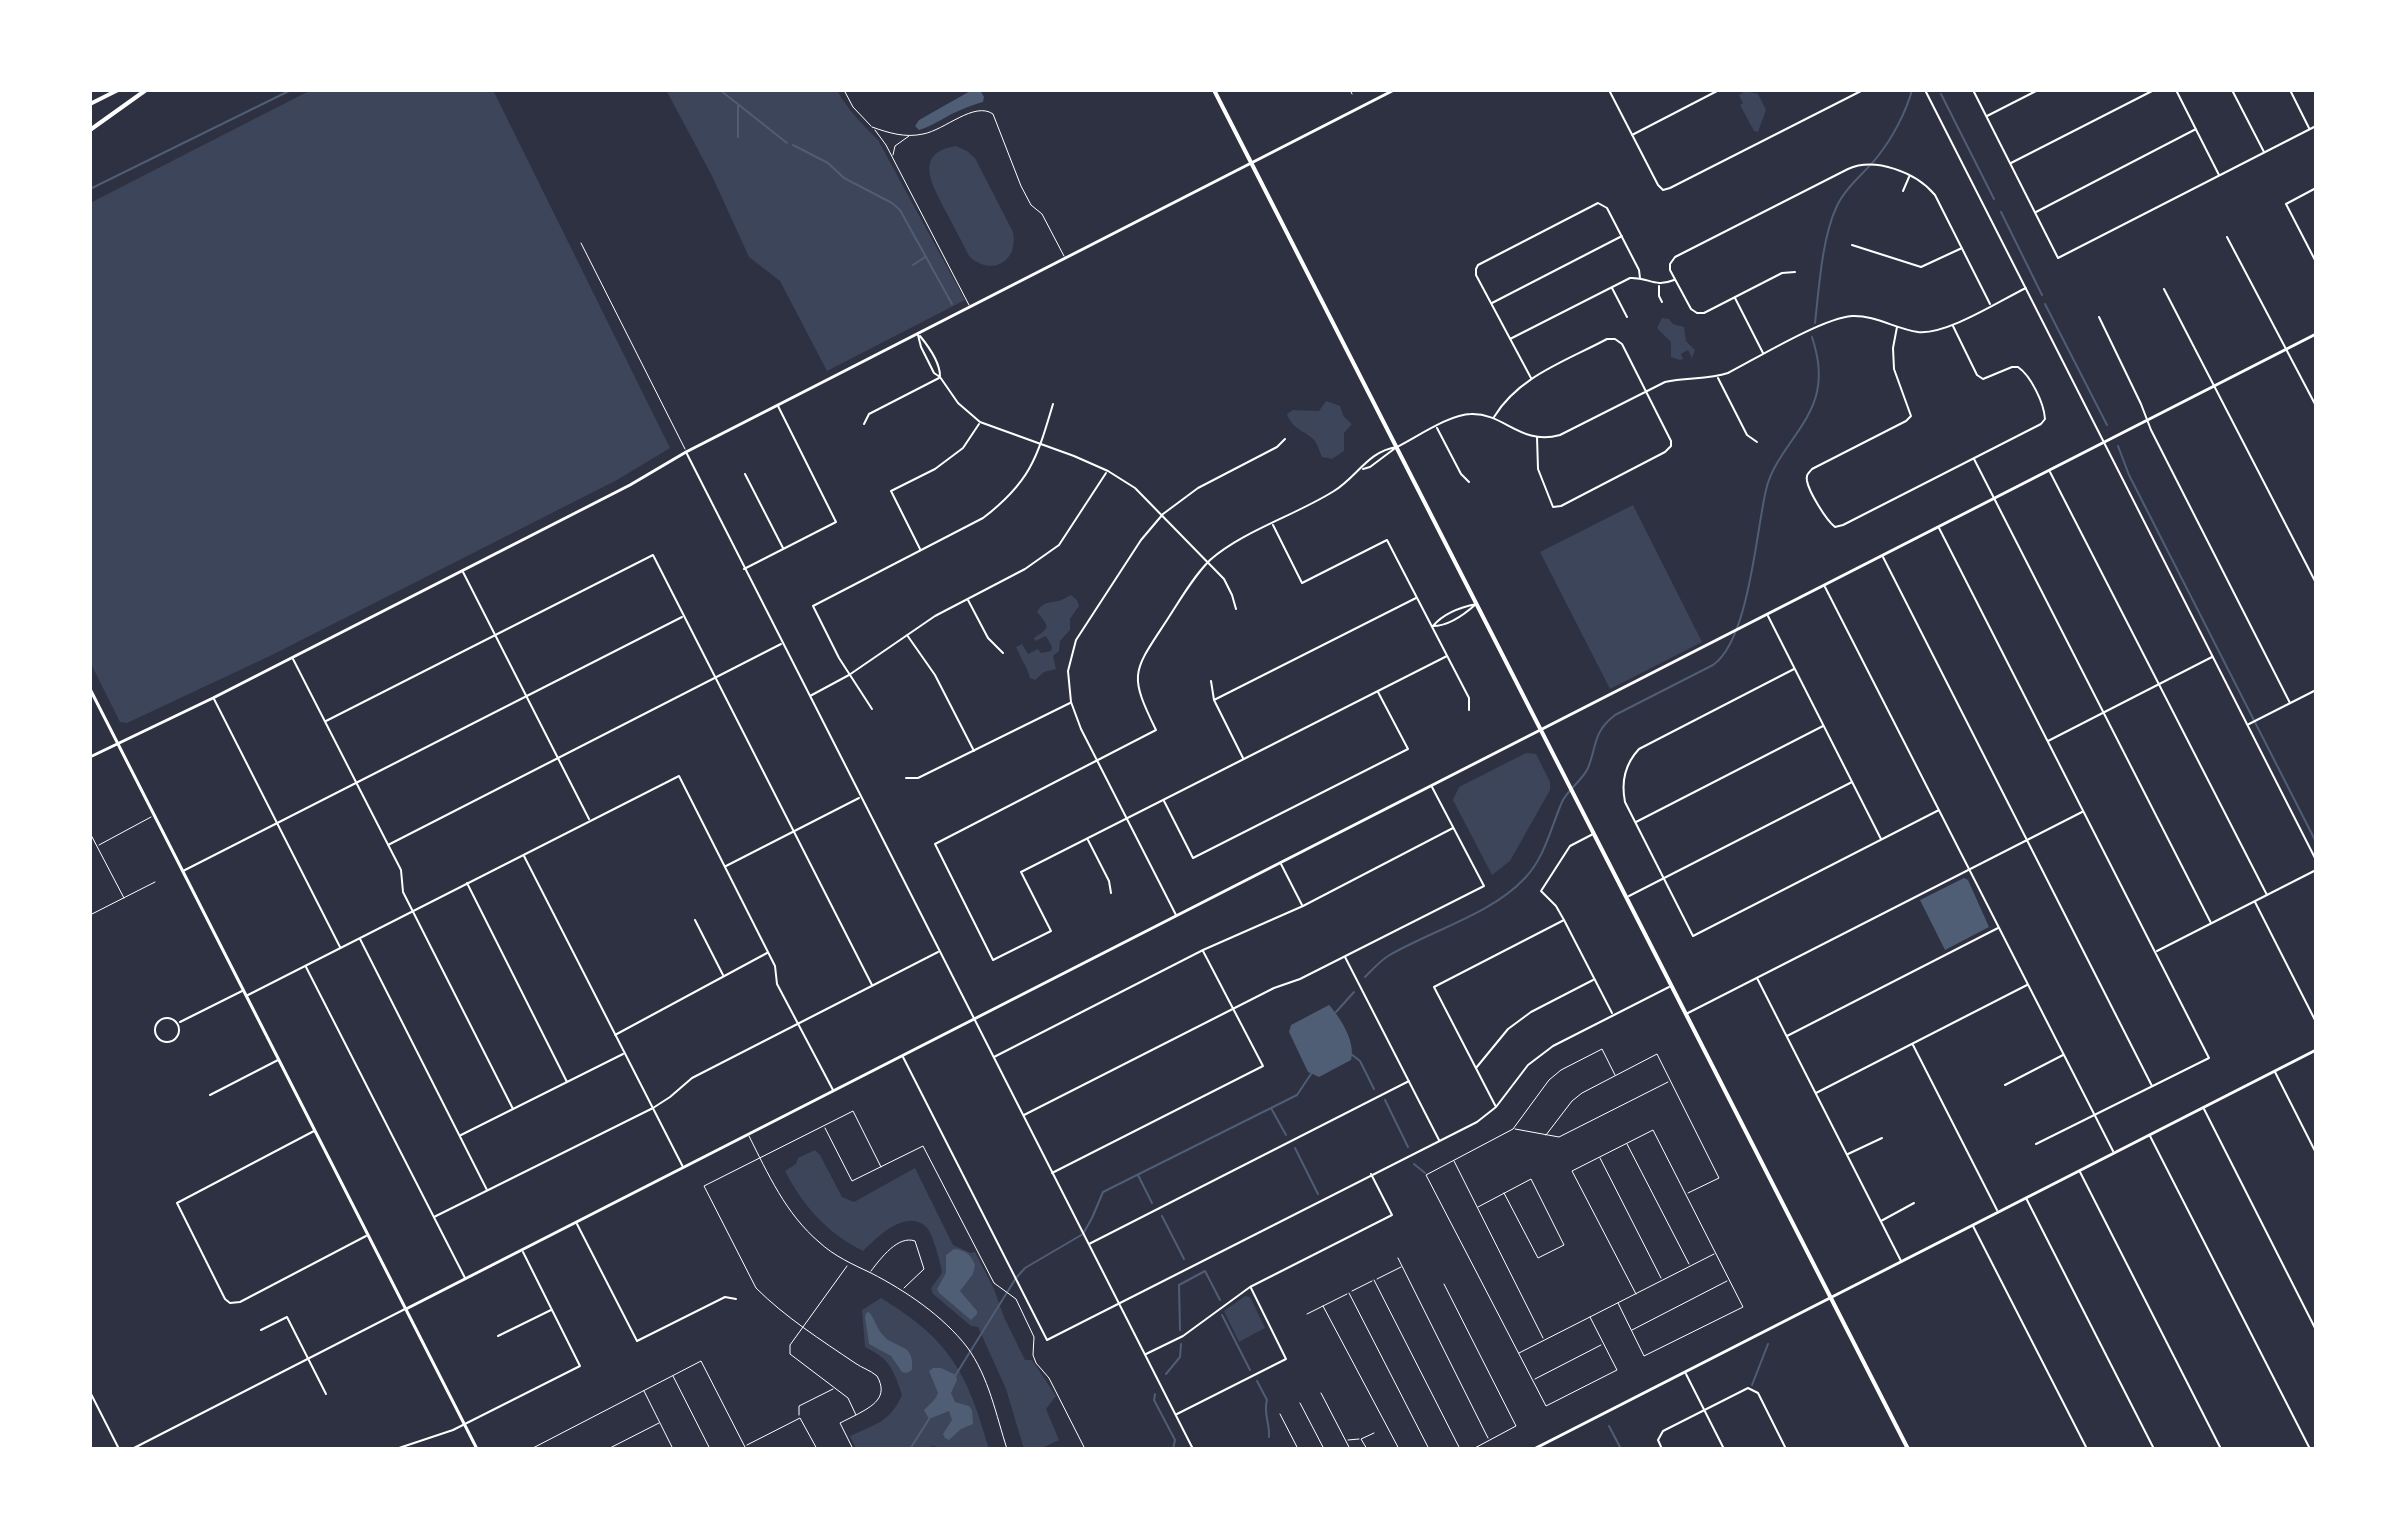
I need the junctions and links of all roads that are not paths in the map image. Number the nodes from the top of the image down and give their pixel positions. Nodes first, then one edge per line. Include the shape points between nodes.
1 (118, 90) edge
2 (146, 90) edge
3 (844, 90) edge
4 (1214, 90) edge
5 (1350, 90) edge
6 (1394, 90) edge
7 (1609, 90) edge
8 (1719, 90) edge
9 (1863, 90) edge
10 (1925, 90) edge
11 (1973, 90) edge
12 (2038, 90) edge
13 (2154, 90) edge
14 (2176, 90) edge
15 (2232, 90) edge
16 (2290, 90) edge
17 (1352, 94) dead end
18 (90, 104) edge
19 (1986, 116) junction
20 (2316, 126) edge
21 (872, 127) junction
22 (2196, 129) junction
23 (2310, 129) junction
24 (90, 130) edge
25 (1632, 135) junction
26 (911, 136) junction
27 (2264, 152) junction
28 (893, 158) junction
29 (1252, 163) junction
30 (2010, 164) junction
31 (2220, 175) junction
32 (1909, 176) junction
33 (2316, 188) edge
34 (1903, 191) dead end
35 (2035, 212) junction
36 (1622, 236) junction
37 (2227, 237) dead end
38 (581, 243) dead end
39 (1852, 245) dead end
40 (1962, 248) junction
41 (2315, 257) edge
42 (1065, 258) junction
43 (2316, 262) edge
44 (1795, 272) dead end
45 (1640, 278) junction
46 (1675, 279) junction
47 (1659, 285) junction
48 (1612, 287) junction
49 (2026, 288) junction
50 (2164, 289) dead end
51 (1734, 297) junction
52 (1662, 302) dead end
53 (1491, 303) junction
54 (1991, 305) junction
55 (970, 307) junction
56 (1627, 317) dead end
57 (2099, 317) dead end
58 (1952, 325) junction
59 (1898, 326) junction
60 (918, 333) junction
61 (2316, 334) edge
62 (1510, 339) junction
63 (2286, 349) junction
64 (1764, 355) junction
65 (940, 377) junction
66 (1717, 377) junction
67 (1531, 378) junction
68 (2215, 386) junction
69 (1645, 391) junction
70 (1053, 404) dead end
71 (777, 405) junction
72 (2316, 406) edge
73 (1493, 418) junction
74 (2147, 420) junction
75 (980, 422) junction
76 (864, 424) dead end
77 (1436, 427) junction
78 (1537, 437) junction
79 (1285, 439) dead end
80 (1757, 442) dead end
81 (2104, 442) junction
82 (1041, 444) junction
83 (1397, 447) junction
84 (686, 452) junction
85 (1974, 458) junction
86 (1362, 469) junction
87 (2050, 470) junction
88 (1108, 471) junction
89 (745, 474) dead end
90 (1469, 482) dead end
91 (1995, 499) junction
92 (1163, 514) junction
93 (1272, 524) junction
94 (1939, 527) junction
95 (783, 549) junction
96 (921, 550) junction
97 (1882, 556) junction
98 (1209, 561) junction
99 (744, 569) junction
100 (463, 571) junction
101 (2316, 583) edge
102 (1825, 586) junction
103 (1417, 598) junction
104 (968, 599) junction
105 (1477, 604) junction
106 (1236, 609) dead end
107 (1767, 615) junction
108 (684, 616) junction
109 (1432, 626) junction
110 (495, 634) junction
111 (906, 634) junction
112 (782, 644) junction
113 (1003, 653) dead end
114 (1447, 656) junction
115 (293, 657) junction
116 (2213, 657) junction
117 (1794, 669) junction
118 (849, 675) junction
119 (715, 678) junction
120 (1211, 681) dead end
121 (2159, 684) junction
122 (90, 689) edge
123 (2316, 690) edge
124 (1378, 691) junction
125 (527, 697) junction
126 (809, 697) junction
127 (213, 698) junction
128 (1214, 700) junction
129 (1071, 702) junction
130 (2290, 703) junction
131 (872, 709) dead end
132 (1469, 710) dead end
133 (2104, 713) junction
134 (326, 721) junction
135 (2248, 725) junction
136 (1824, 726) junction
137 (1541, 730) junction
138 (2048, 741) junction
139 (117, 743) junction
140 (974, 751) junction
141 (90, 757) edge
142 (557, 758) junction
143 (1243, 759) junction
144 (1097, 761) junction
145 (906, 778) dead end
146 (1852, 782) junction
147 (357, 783) junction
148 (1432, 786) junction
149 (860, 797) junction
150 (1164, 800) junction
151 (1939, 810) junction
152 (2083, 811) junction
153 (155, 816) junction
154 (1127, 818) junction
155 (590, 820) junction
156 (1635, 822) junction
157 (277, 824) junction
158 (1454, 828) junction
159 (793, 831) junction
160 (90, 833) edge
161 (1595, 834) junction
162 (1087, 839) junction
163 (1881, 839) junction
164 (2027, 840) junction
165 (388, 845) junction
166 (97, 846) junction
167 (523, 854) junction
168 (2316, 860) edge
169 (1281, 863) junction
170 (725, 866) junction
171 (1969, 869) junction
172 (2316, 870) edge
173 (183, 871) junction
174 (1664, 878) junction
175 (155, 882) dead end
176 (467, 883) junction
177 (1111, 893) dead end
178 (2267, 895) junction
179 (1627, 897) junction
180 (124, 898) junction
181 (2254, 901) junction
182 (1303, 906) junction
183 (90, 909) edge
184 (412, 911) junction
185 (91, 914) edge
186 (1176, 916) junction
187 (695, 920) dead end
188 (1564, 920) junction
189 (2211, 923) junction
190 (1999, 927) junction
191 (359, 938) junction
192 (340, 948) junction
193 (1203, 950) junction
194 (2155, 951) junction
195 (769, 952) junction
196 (939, 952) junction
197 (1345, 956) junction
198 (305, 966) junction
199 (724, 976) junction
200 (1757, 978) junction
201 (1594, 980) junction
202 (872, 985) junction
203 (1671, 985) junction
204 (2028, 985) junction
205 (243, 990) junction
206 (246, 996) junction
207 (2316, 1007) edge
208 (1233, 1009) junction
209 (2310, 1010) junction
210 (1686, 1014) junction
211 (1613, 1015) junction
212 (974, 1020) junction
213 (2316, 1022) edge
214 (798, 1023) junction
215 (178, 1024) junction
216 (615, 1035) junction
217 (1787, 1036) junction
218 (1912, 1044) junction
219 (2316, 1050) edge
220 (624, 1053) junction
221 (2064, 1055) junction
222 (903, 1056) junction
223 (993, 1057) junction
224 (279, 1059) junction
225 (1475, 1069) junction
226 (2274, 1071) junction
227 (1615, 1075) junction
228 (1409, 1081) junction
229 (1670, 1081) junction
230 (567, 1082) junction
231 (2005, 1085) dead end
232 (2152, 1086) junction
233 (834, 1091) junction
234 (1816, 1093) junction
235 (210, 1095) dead end
236 (1496, 1107) junction
237 (653, 1108) junction
238 (2203, 1108) junction
239 (513, 1109) junction
240 (2095, 1115) junction
241 (1023, 1116) junction
242 (824, 1125) junction
243 (1513, 1129) junction
244 (315, 1130) junction
245 (748, 1135) junction
246 (1546, 1135) junction
247 (2150, 1135) junction
248 (460, 1136) junction
249 (1882, 1138) dead end
250 (1439, 1141) junction
251 (1627, 1143) junction
252 (2036, 1144) dead end
253 (2114, 1153) junction
254 (2316, 1153) edge
255 (1847, 1155) junction
256 (760, 1157) junction
257 (1600, 1157) junction
258 (1454, 1161) junction
259 (881, 1167) junction
260 (683, 1168) junction
261 (2079, 1171) junction
262 (1052, 1173) junction
263 (1371, 1174) junction
264 (487, 1190) junction
265 (1504, 1193) junction
266 (1686, 1194) junction
267 (2026, 1198) junction
268 (1914, 1203) dead end
269 (1478, 1207) junction
270 (1999, 1212) junction
271 (434, 1217) junction
272 (1881, 1221) junction
273 (576, 1222) junction
274 (1973, 1225) junction
275 (369, 1235) junction
276 (1088, 1245) junction
277 (522, 1250) junction
278 (1716, 1253) junction
279 (1398, 1258) dead end
280 (1901, 1262) junction
281 (849, 1264) junction
282 (1690, 1266) junction
283 (1402, 1267) junction
284 (870, 1273) junction
285 (465, 1279) junction
286 (1374, 1280) junction
287 (1663, 1280) junction
288 (1730, 1280) junction
289 (1444, 1284) dead end
290 (1250, 1287) junction
291 (902, 1290) junction
292 (1349, 1293) junction
293 (1636, 1294) junction
294 (1831, 1298) junction
295 (736, 1299) dead end
296 (1618, 1303) junction
297 (1119, 1304) junction
298 (1323, 1306) junction
299 (406, 1309) junction
300 (551, 1309) junction
301 (1307, 1314) dead end
302 (1590, 1317) junction
303 (804, 1326) junction
304 (261, 1330) dead end
305 (1631, 1330) junction
306 (2316, 1330) edge
307 (498, 1336) dead end
308 (1545, 1340) junction
309 (1604, 1344) junction
310 (1518, 1353) junction
311 (1145, 1355) junction
312 (308, 1359) junction
313 (1685, 1373) junction
314 (672, 1375) junction
315 (1532, 1380) junction
316 (834, 1389) junction
317 (643, 1390) junction
318 (90, 1392) edge
319 (1321, 1393) dead end
320 (326, 1394) dead end
321 (1300, 1403) dead end
322 (1704, 1410) junction
323 (1280, 1414) dead end
324 (856, 1415) junction
325 (1175, 1415) junction
326 (800, 1418) junction
327 (659, 1423) junction
328 (465, 1424) junction
329 (1374, 1433) dead end
330 (1361, 1439) junction
331 (1345, 1440) junction
332 (1489, 1441) junction
333 (1083, 1445) junction
334 (746, 1447) edge
335 (816, 1448) edge
336 (119, 1449) edge
337 (132, 1449) edge
338 (396, 1449) edge
339 (477, 1449) edge
340 (531, 1449) edge
341 (608, 1449) edge
342 (673, 1449) edge
343 (710, 1449) edge
344 (810, 1449) edge
345 (853, 1449) edge
346 (1007, 1449) edge
347 (1076, 1449) edge
348 (1085, 1449) edge
349 (1193, 1449) edge
350 (1298, 1449) edge
351 (1324, 1449) edge
352 (1350, 1449) edge
353 (1367, 1449) edge
354 (1399, 1449) edge
355 (1429, 1449) edge
356 (1460, 1449) edge
357 (1473, 1449) edge
358 (1534, 1449) edge
359 (1662, 1449) edge
360 (1724, 1449) edge
361 (1786, 1449) edge
362 (1908, 1449) edge
363 (2087, 1449) edge
364 (2154, 1449) edge
365 (2221, 1449) edge
366 (2310, 1449) edge

1 - 18 main road
2 - 24 main road
3 - 21 lane
4 - 29 main road
5 - 17 lane
6 - 29 main road
7 - 25 street
8 - 25 street
9 - 25 street via 1663,190
10 - 49 street
11 - 19 street
12 - 19 street
13 - 30 street
14 - 22 street
15 - 27 street
16 - 23 street
19 - 30 street
20 - 23 street
21 - 26 lane
21 - 28 lane
22 - 31 street
22 - 35 street
23 - 27 street
26 - 28 lane via 895,146
26 - 42 lane via 938,130 977,109 993,114 1021,186
27 - 31 street
28 - 55 lane
29 - 42 main road
29 - 83 main road
30 - 35 street
31 - 35 street via 2058,258
32 - 34 street
32 - 40 street via 1935,195
32 - 46 street via 1871,163 1855,166 1675,257 1670,264
33 - 41 street via 2286,204
36 - 45 street
36 - 53 street
36 - 53 street via 1598,203 1478,265 1476,275
37 - 63 street
38 - 84 lane
39 - 40 street via 1921,267
40 - 54 street
41 - 43 street
42 - 55 main road
44 - 51 street via 1782,273
45 - 47 street
45 - 48 street
46 - 47 street
46 - 51 street via 1697,313
47 - 52 street
48 - 56 street
48 - 62 street
49 - 54 street
49 - 81 street
50 - 68 street
51 - 64 street
53 - 62 street
54 - 58 street
55 - 60 main road
57 - 74 street
58 - 59 street via 1919,332
58 - 85 street via 1977,375 1990,378 2018,367 2045,411 2041,424
59 - 64 street via 1852,316 1830,321
59 - 85 street via 1894,369 1911,416 1807,475 1828,522 1843,525
60 - 65 street
60 - 65 street
60 - 71 main road
61 - 63 main road
62 - 67 street
63 - 68 main road
63 - 72 street
64 - 66 street
65 - 75 street
65 - 76 street via 869,414
66 - 69 street via 1681,378
66 - 80 street via 1747,435
67 - 69 street via 1615,339
67 - 73 street
68 - 74 main road
68 - 101 street
69 - 78 street via 1560,435
69 - 78 street via 1671,446 1561,506 1553,507 1538,469
70 - 82 street
71 - 84 main road
71 - 95 street via 836,522
73 - 77 street via 1468,413
73 - 78 street
74 - 81 main road
74 - 130 street
75 - 82 street
75 - 96 street via 963,448 891,491
77 - 83 street
77 - 90 street
79 - 92 street
81 - 87 main road
81 - 116 street
82 - 88 street
82 - 96 street via 1028,474 1007,499 983,518
83 - 86 street
83 - 86 street via 1372,456
83 - 105 main road
84 - 99 street
84 - 100 main road
85 - 91 street
86 - 93 street
87 - 91 main road
87 - 121 street
88 - 92 street
88 - 104 street via 1059,545
89 - 95 street
91 - 94 main road
91 - 133 street
92 - 98 street
92 - 129 street via 1076,640 1068,671
93 - 98 street
93 - 103 street via 1302,583 1387,540
94 - 97 main road
94 - 138 street
95 - 99 street
96 - 118 street via 813,606
97 - 102 main road
97 - 164 street
98 - 106 street via 1224,579
98 - 144 street via 1137,671 1138,695 1156,730
99 - 112 street
100 - 110 street
100 - 115 main road
102 - 107 main road
102 - 151 street
103 - 109 street
103 - 128 street
104 - 111 street
104 - 113 street via 988,638
105 - 109 street
105 - 109 street via 1440,627
105 - 137 main road
107 - 117 street
107 - 137 main road
108 - 110 street via 653,555
108 - 119 street
108 - 125 street
109 - 114 street
110 - 125 street
110 - 134 street
111 - 118 street
111 - 140 street via 935,675
112 - 119 street
112 - 126 street
114 - 124 street
114 - 132 street via 1469,698
115 - 127 main road
115 - 134 street
116 - 121 street
116 - 135 street
117 - 136 street
117 - 156 street via 1639,749 1626,768 1622,787
118 - 126 street
118 - 131 street
119 - 142 street
119 - 159 street
120 - 128 street
121 - 133 street
121 - 178 street
122 - 139 main road
123 - 130 street
124 - 143 street
124 - 150 street via 1408,749 1193,858
125 - 142 street
125 - 147 street
126 - 149 street
127 - 139 main road
127 - 157 street
128 - 143 street
129 - 140 street
129 - 144 street
130 - 135 street
133 - 138 street
133 - 189 street
134 - 147 street
135 - 168 street
136 - 146 street
136 - 156 street
137 - 148 main road
137 - 161 main road
138 - 152 street
139 - 141 main road
139 - 153 main road
140 - 145 street via 918,778
142 - 155 street
142 - 165 street
143 - 150 street
144 - 154 street
144 - 162 street via 935,844 993,960 1051,931 1021,872
146 - 163 street
146 - 174 street
147 - 157 street
147 - 165 street
148 - 158 street
148 - 169 main road
149 - 159 street
149 - 196 street
150 - 154 street
151 - 163 street
151 - 171 street
152 - 164 street
152 - 194 street
153 - 166 lane
153 - 173 main road
154 - 162 street
154 - 186 street
155 - 167 street
155 - 170 street via 679,776
156 - 174 street
157 - 173 street
157 - 192 street
158 - 182 street
158 - 197 street via 1484,886
159 - 170 street
159 - 202 street
160 - 166 lane
161 - 179 main road
161 - 188 street via 1570,846 1541,891
162 - 177 street
163 - 174 street via 1693,936
164 - 171 street
164 - 232 street
165 - 184 street
166 - 180 lane
167 - 176 street
167 - 216 street
169 - 182 street
169 - 186 main road
170 - 195 street
171 - 190 street
171 - 200 street
172 - 178 street
173 - 205 main road
174 - 179 street
175 - 180 lane
176 - 184 street
176 - 230 street
178 - 181 street
179 - 203 main road
180 - 185 lane
181 - 189 street
181 - 209 street
182 - 193 street
183 - 185 lane
184 - 191 street
184 - 239 street
186 - 212 main road
187 - 199 street
188 - 201 street
188 - 225 street via 1434,987
189 - 194 street
190 - 204 street
190 - 217 street
191 - 192 street
191 - 248 street
192 - 198 street
193 - 208 street
193 - 223 street
194 - 232 street via 2209,1058
195 - 199 street
195 - 214 street via 777,984
196 - 202 street
196 - 212 street
197 - 208 street
197 - 228 street
198 - 206 street
198 - 271 street
199 - 216 street
200 - 210 street
200 - 217 street
201 - 211 street
201 - 225 street via 1508,1029
202 - 214 street
203 - 210 main road
203 - 211 street
204 - 218 street
204 - 221 street
205 - 206 main road
205 - 215 street
206 - 224 main road
207 - 209 lane
208 - 241 street
208 - 262 street via 1263,1066
209 - 213 street
210 - 294 main road
211 - 236 street via 1528,1065
212 - 222 main road
212 - 223 street
214 - 233 street
214 - 237 street via 692,1078
215 - 215 street via 172,1018 161,1020 158,1037 176,1039
216 - 220 street
217 - 234 street
218 - 234 street
218 - 270 street
219 - 226 main road
220 - 230 street
220 - 237 street
221 - 231 street
221 - 240 street
222 - 233 main road
222 - 297 street via 1047,1340
223 - 241 street
224 - 235 street
224 - 244 main road
225 - 236 street
226 - 238 main road
226 - 254 street
227 - 229 lane via 1657,1054
227 - 243 lane via 1602,1049 1561,1070
227 - 246 lane via 1572,1101
228 - 250 street
228 - 276 street
229 - 246 lane via 1559,1137
229 - 266 lane via 1719,1178
230 - 239 street
232 - 240 street
233 - 245 main road
234 - 255 street
236 - 250 street
237 - 260 street
237 - 264 street
238 - 247 main road
238 - 306 street
239 - 248 street
240 - 252 street
240 - 253 street
241 - 262 street
242 - 256 lane
242 - 259 lane via 853,1111
242 - 259 lane via 852,1181
243 - 246 lane
243 - 258 lane
244 - 275 main road
244 - 275 street via 177,1203 225,1299 240,1302
245 - 256 lane
245 - 260 main road
247 - 253 main road
247 - 366 street
248 - 264 street
249 - 255 street
250 - 263 street
251 - 257 lane
251 - 266 lane via 1653,1130
251 - 282 lane
253 - 261 main road
255 - 272 street
256 - 281 lane via 802,1225
256 - 303 lane via 704,1186 756,1288
257 - 287 lane
257 - 293 lane via 1572,1171
258 - 269 lane
258 - 310 lane via 1426,1175
259 - 333 lane via 923,1146 994,1283 1016,1299 1034,1337 1036,1363
260 - 273 main road
261 - 267 main road
261 - 365 street
262 - 276 street
263 - 290 street via 1392,1215
263 - 297 street
264 - 271 street
265 - 265 lane via 1531,1179 1564,1245 1538,1258
265 - 269 lane
266 - 278 lane
267 - 270 main road
267 - 364 street
268 - 272 street
269 - 308 lane
270 - 274 main road
271 - 285 street
272 - 280 street
273 - 277 main road
273 - 295 street via 637,1341 725,1297
274 - 280 main road
274 - 363 street
275 - 299 main road
276 - 297 street
277 - 285 main road
277 - 300 street
278 - 282 lane
278 - 288 lane
279 - 283 lane
280 - 294 main road
281 - 284 lane
281 - 303 lane
282 - 287 lane
283 - 286 lane
283 - 332 lane
284 - 291 lane
284 - 291 lane via 886,1253 907,1239 915,1241 924,1269
285 - 299 main road
286 - 292 lane
286 - 356 lane
287 - 293 lane
288 - 305 lane
288 - 305 lane via 1743,1307 1644,1356
289 - 332 lane via 1516,1426
290 - 311 street via 1183,1336
290 - 325 street via 1286,1359
291 - 346 lane via 973,1356
292 - 298 lane
292 - 355 lane
293 - 296 lane
294 - 313 main road
294 - 362 main road
296 - 302 lane
296 - 305 lane
297 - 311 street
298 - 301 lane
298 - 354 lane
299 - 312 street
299 - 328 main road
300 - 307 street
300 - 328 street via 580,1366
302 - 308 lane
302 - 309 lane
303 - 316 lane via 790,1345 790,1354
303 - 324 lane via 877,1376 880,1399
304 - 312 street via 287,1317
308 - 310 lane
309 - 315 lane
309 - 315 lane via 1617,1370 1546,1406
310 - 315 lane
311 - 325 street
312 - 320 street
312 - 337 street
313 - 322 street
313 - 358 main road
314 - 317 lane
314 - 334 lane via 701,1361
314 - 343 lane
316 - 324 lane via 848,1398
316 - 326 lane via 799,1406
317 - 327 lane
317 - 340 lane
318 - 336 street
319 - 331 lane
321 - 351 lane
322 - 359 street via 1663,1431
322 - 360 street
322 - 361 street via 1752,1389
323 - 350 lane
324 - 345 lane via 840,1423
325 - 349 street
326 - 334 lane
326 - 335 lane
327 - 341 lane
327 - 342 lane
328 - 338 street
328 - 339 main road
329 - 330 lane
330 - 331 lane
330 - 353 lane
331 - 352 lane
332 - 357 lane
333 - 347 lane
333 - 348 lane
335 - 344 lane

